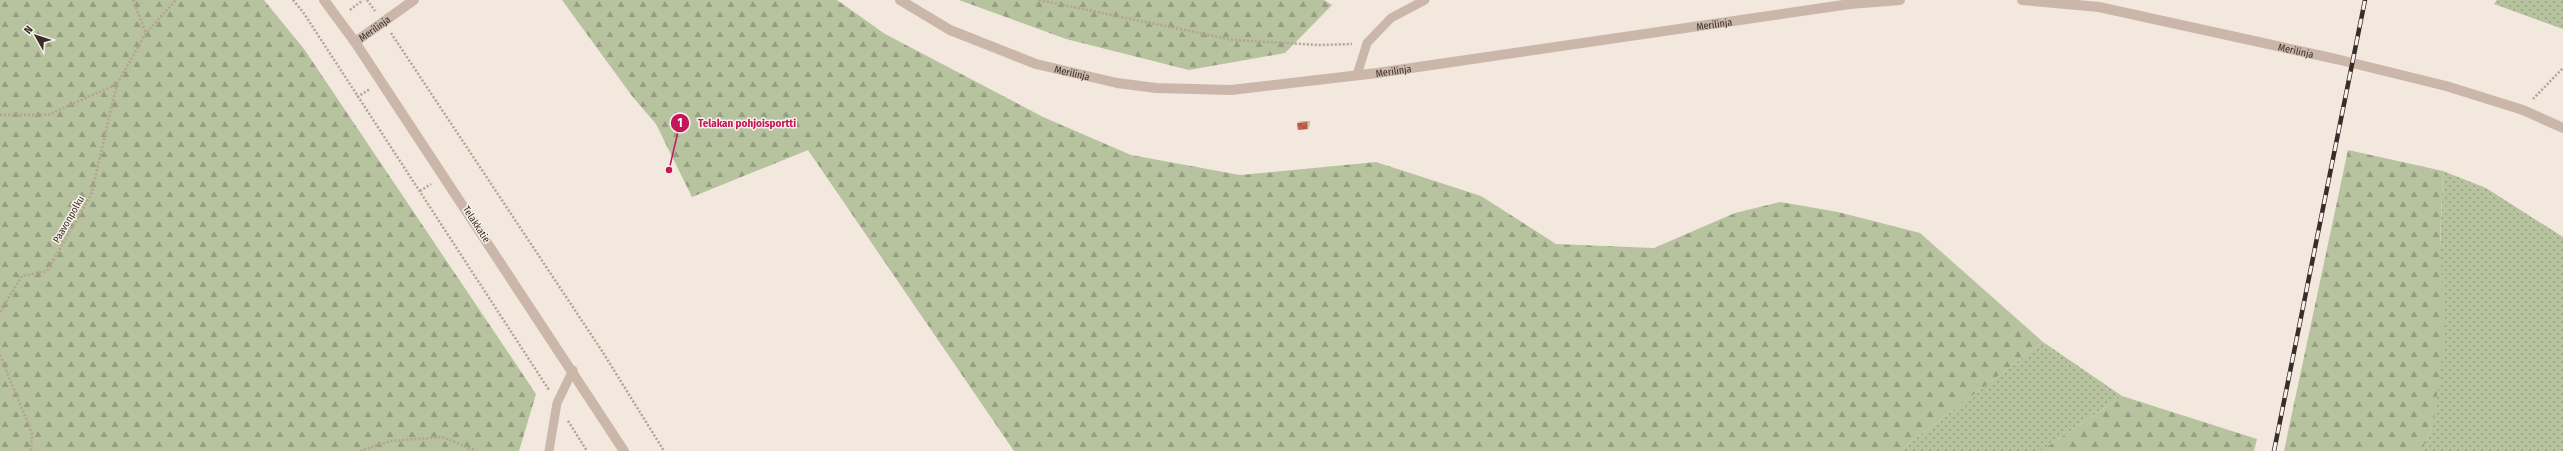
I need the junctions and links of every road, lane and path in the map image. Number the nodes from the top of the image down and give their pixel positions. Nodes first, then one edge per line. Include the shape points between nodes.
1 (133, 0) edge
2 (176, 0) edge
3 (293, 0) edge
4 (324, 0) edge
5 (367, 0) edge
6 (414, 0) edge
7 (900, 0) edge
8 (1039, 0) edge
9 (1425, 0) edge
10 (1900, 0) edge
11 (2022, 0) edge
12 (383, 22) junction
13 (146, 33) junction
14 (355, 42) junction
15 (1367, 44) junction
16 (2563, 68) edge
17 (1357, 75) junction
18 (117, 84) junction
19 (2523, 110) junction
20 (0, 115) edge
21 (2563, 128) edge
22 (0, 312) edge
23 (0, 355) edge
24 (573, 370) junction
25 (557, 403) junction
26 (31, 451) edge
27 (360, 451) edge
28 (476, 451) edge
29 (549, 451) edge
30 (587, 451) edge
31 (624, 451) edge
32 (664, 451) edge

1 - 13 path
2 - 13 path, Paavonpolku
3 - 25 path
4 - 14 street, Telakkatie
5 - 12 path
6 - 12 street, Merilinja
7 - 17 street, Merilinja via 950,30 993,49 1036,64 1117,83 1156,88 1231,90
8 - 15 path via 1233,40 1319,45
9 - 15 lane via 1391,18
10 - 17 street, Merilinja via 1842,5
11 - 19 street, Merilinja via 2099,7 2169,21 2438,84
12 - 14 street, Merilinja
12 - 32 path via 602,351
13 - 18 path, Paavonpolku
14 - 24 street, Telakkatie
15 - 17 lane
16 - 19 path
18 - 20 path via 48,115
18 - 22 path, Paavonpolku via 91,195 47,271 22,276
19 - 21 street, Merilinja
23 - 26 path via 32,433
24 - 25 lane
24 - 31 street, Telakkatie
25 - 29 lane
25 - 30 path
27 - 28 path via 391,441 443,437

